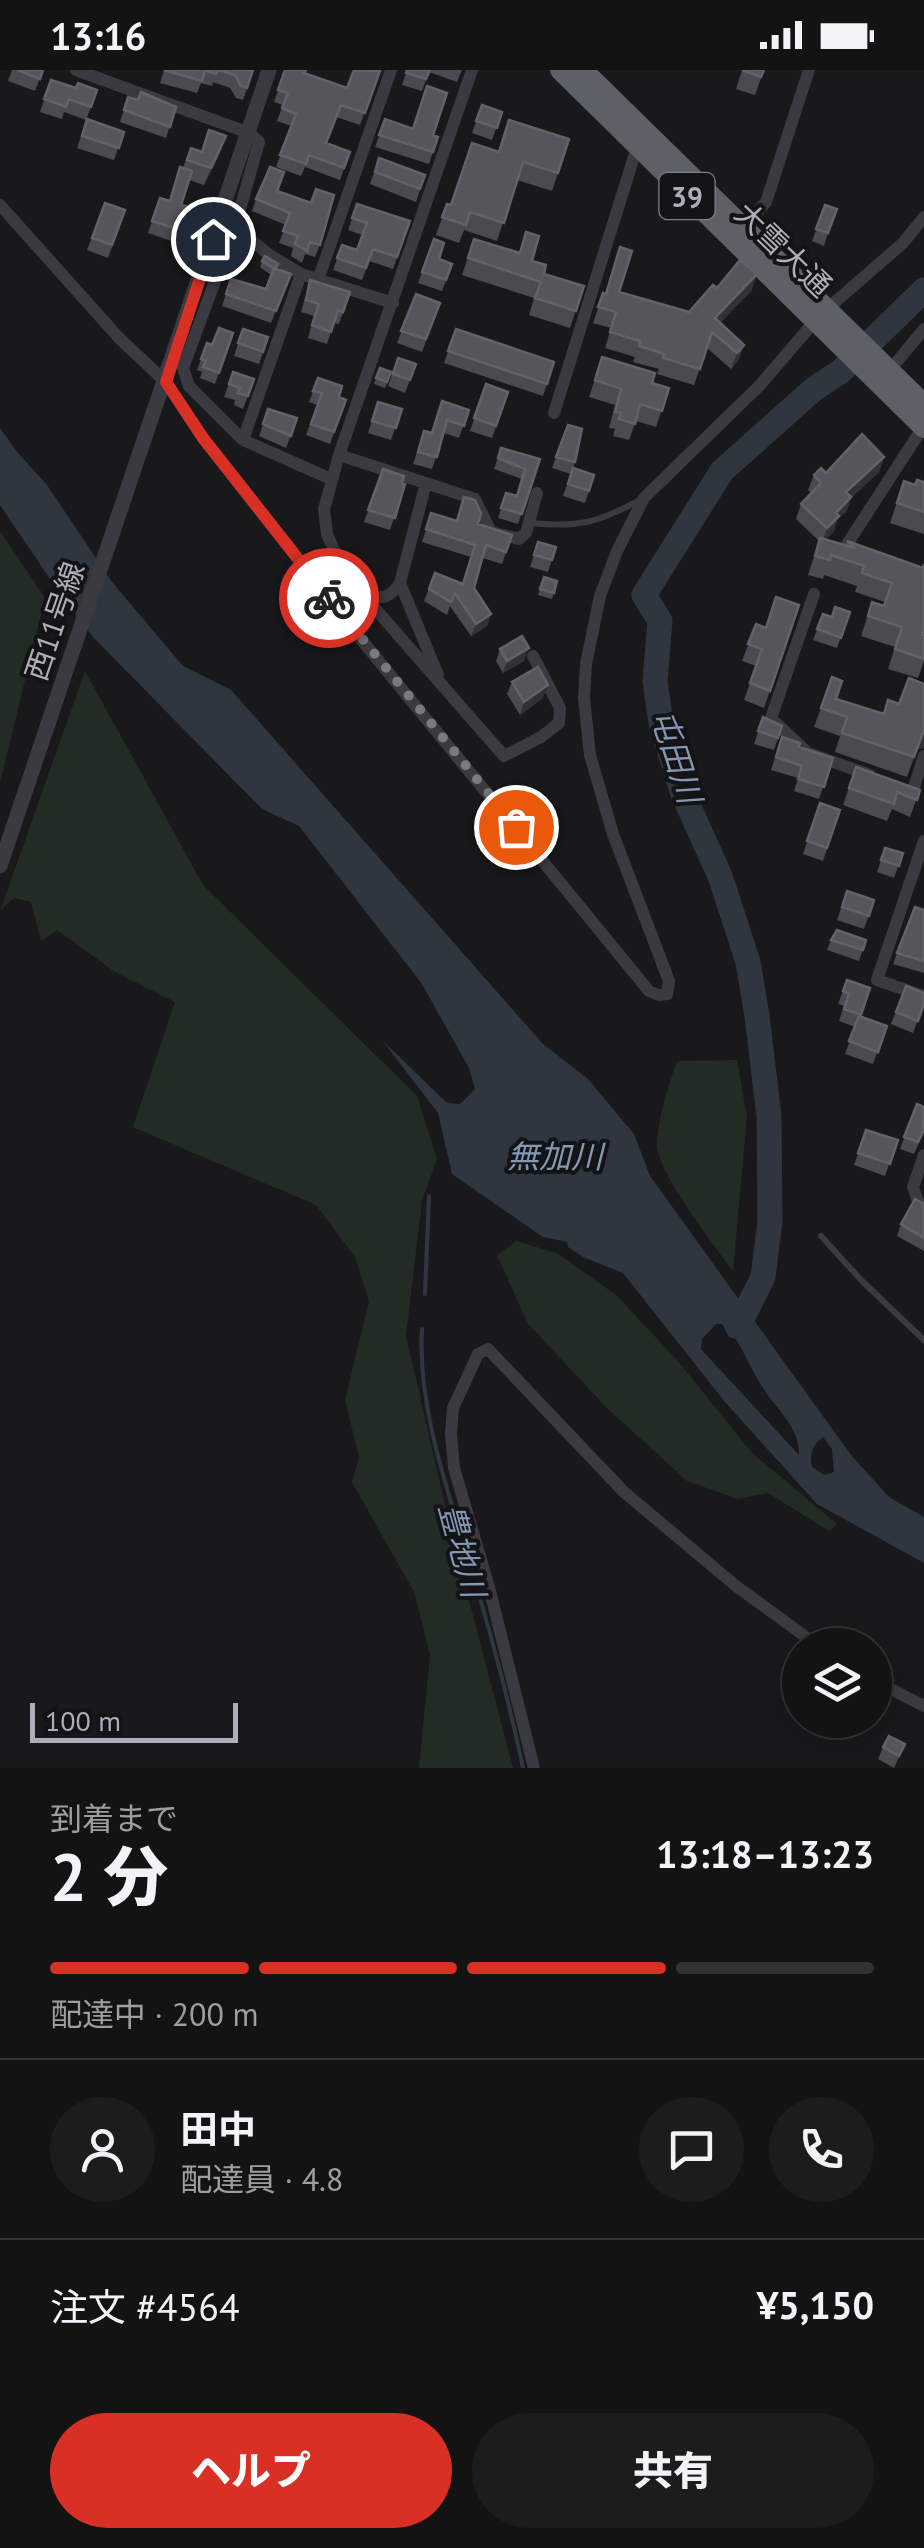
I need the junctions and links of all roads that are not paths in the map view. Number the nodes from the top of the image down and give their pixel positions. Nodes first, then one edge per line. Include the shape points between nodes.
1 (76, 70) edge
2 (269, 70) edge
3 (390, 70) edge
4 (472, 70) edge
5 (560, 70) edge
6 (583, 70) edge
7 (809, 70) edge
8 (248, 132) junction
9 (637, 148) junction
10 (362, 155) junction
11 (380, 162) edge
12 (416, 175) edge
13 (434, 182) junction
14 (0, 205) edge
15 (924, 216) edge
16 (235, 227) junction
17 (744, 227) junction
18 (301, 274) junction
19 (318, 280) junction
20 (394, 303) junction
21 (826, 319) junction
22 (924, 330) edge
23 (881, 369) junction
24 (164, 388) junction
25 (924, 404) edge
26 (554, 412) dead end
27 (924, 428) edge
28 (243, 440) junction
29 (339, 455) junction
30 (331, 480) junction
31 (426, 483) junction
32 (537, 494) dead end
33 (644, 498) junction
34 (530, 523) junction
35 (844, 549) edge
36 (400, 583) junction
37 (814, 594) dead end
38 (364, 595) junction
39 (534, 656) dead end
40 (442, 685) junction
41 (924, 756) edge
42 (878, 778) edge
43 (895, 784) edge
44 (918, 793) edge
45 (924, 841) edge
46 (0, 866) edge
47 (924, 996) edge
48 (924, 1156) edge
49 (924, 1207) edge
50 (822, 1236) dead end
51 (924, 1340) edge
52 (794, 1628) edge
53 (892, 1690) edge
54 (924, 1706) edge
55 (534, 1768) edge

1 - 8 street
2 - 8 street, 西11号線
3 - 10 street
4 - 13 street
5 - 9 highway, 大雪大通 / 39
6 - 17 highway, 大雪大通 / 39
7 - 17 street via 766,202
8 - 16 street via 259,142 258,154
8 - 24 street, 西11号線
9 - 21 highway, 大雪大通 / 39
9 - 26 street
10 - 11 street
10 - 19 street
12 - 13 street
13 - 20 street
14 - 24 street
15 - 21 street
16 - 18 street
16 - 28 street via 184,368 189,386
17 - 21 highway, 大雪大通 / 39
18 - 19 street
18 - 28 street
19 - 20 street
20 - 29 street
21 - 23 highway, 大雪大通 / 39
21 - 33 street
22 - 23 street
23 - 25 highway, 大雪大通 / 39
23 - 27 highway, 大雪大通 / 39
24 - 33 street via 355,632 649,991 659,995 667,994 669,982 613,834 590,756 584,698 600,596
24 - 46 street, 西11号線
27 - 35 street
28 - 30 street
29 - 30 street
29 - 31 street
30 - 38 street via 324,508 328,534 344,573
31 - 34 street via 475,499 491,532 519,540
31 - 36 street
32 - 34 street
33 - 34 lane via 600,521 569,527
36 - 38 street via 386,597
36 - 40 street
37 - 42 street via 772,718 808,752
38 - 40 street
39 - 40 street via 560,708 558,724 504,756
41 - 44 street
43 - 44 street
45 - 47 street via 877,980
48 - 49 street via 914,1187
50 - 51 lane
52 - 55 street via 624,1492 488,1350 478,1354 454,1408 454,1468
53 - 54 street

